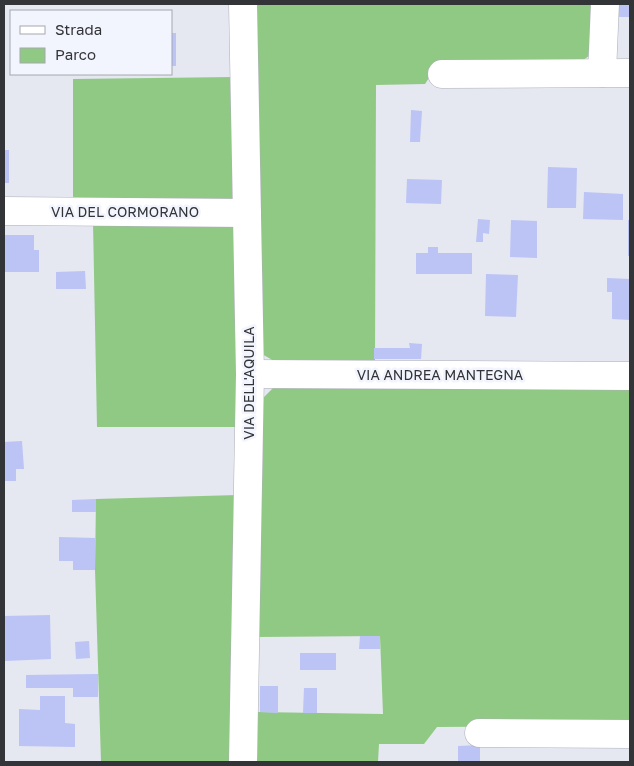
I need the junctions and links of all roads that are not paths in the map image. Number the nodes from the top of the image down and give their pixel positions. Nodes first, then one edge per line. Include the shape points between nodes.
1 (243, 4) edge
2 (605, 4) edge
3 (630, 73) edge
4 (442, 74) dead end
5 (602, 74) junction
6 (4, 211) edge
7 (247, 213) junction
8 (250, 374) junction
9 (630, 376) edge
10 (479, 733) dead end
11 (630, 734) edge
12 (243, 762) edge

1 - 7 street, VIA DELL'AQUILA
2 - 5 street
3 - 5 street
4 - 5 street
6 - 7 street, VIA DEL CORMORANO
7 - 8 street, VIA DELL'AQUILA
8 - 9 street, VIA ANDREA MANTEGNA
8 - 12 street, VIA DELL'AQUILA
10 - 11 street

